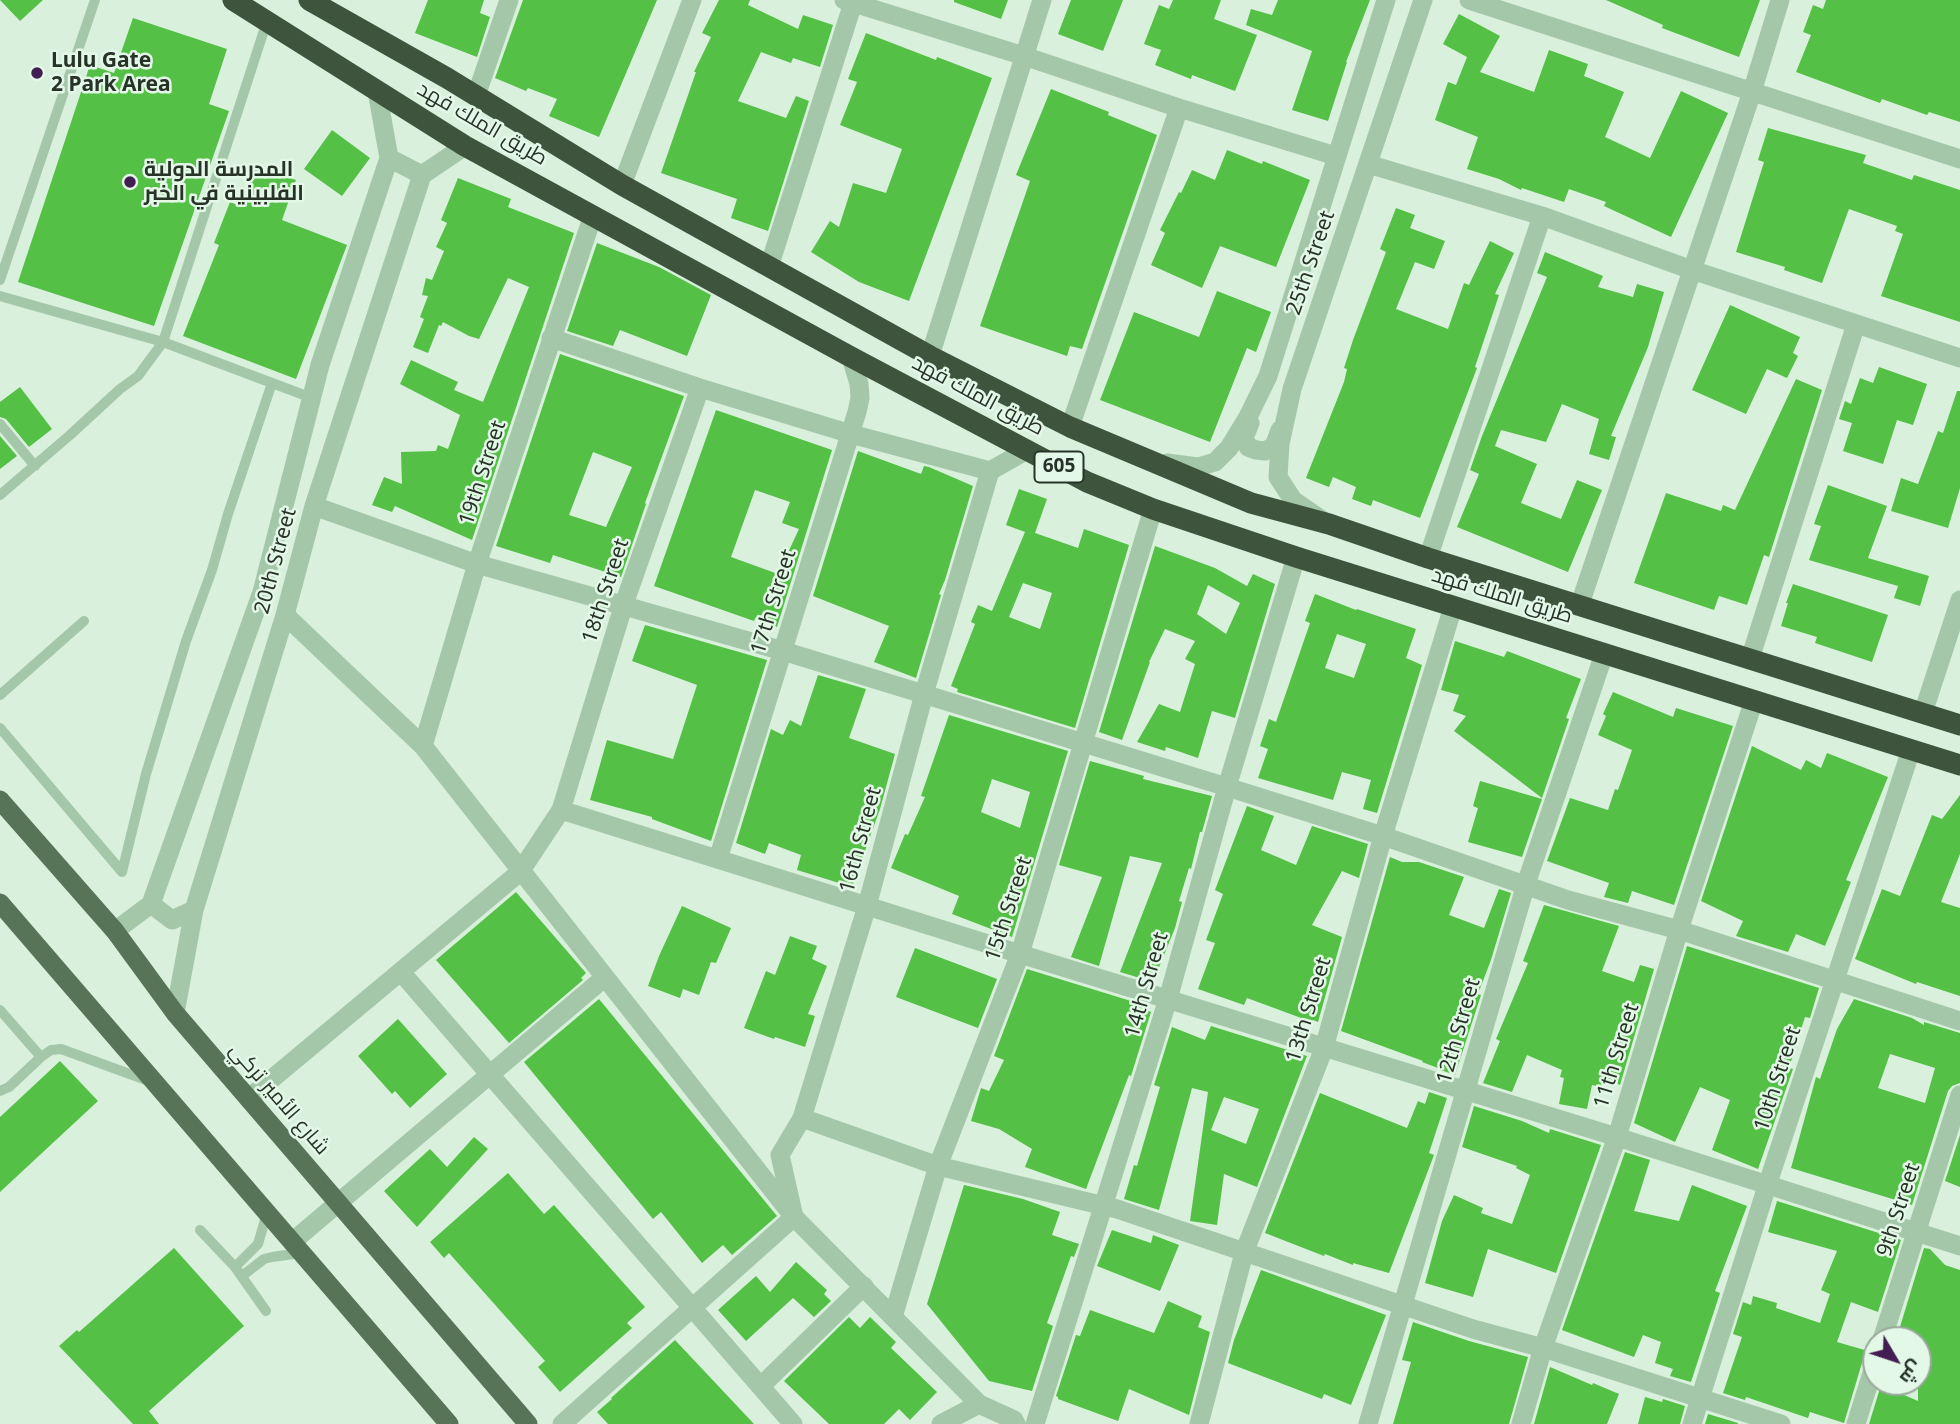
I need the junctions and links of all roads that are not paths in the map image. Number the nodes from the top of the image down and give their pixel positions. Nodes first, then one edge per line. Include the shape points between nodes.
1 (95, 0) edge
2 (233, 0) edge
3 (509, 0) edge
4 (692, 0) edge
5 (1042, 0) edge
6 (1385, 0) edge
7 (1423, 0) edge
8 (1469, 0) edge
9 (1780, 0) edge
10 (848, 1) edge
11 (318, 2) edge
12 (267, 20) junction
13 (1024, 56) junction
14 (377, 91) junction
15 (1752, 92) junction
16 (476, 96) junction
17 (1179, 108) junction
18 (465, 146) junction
19 (1336, 156) junction
20 (389, 158) junction
21 (1960, 159) edge
22 (1368, 164) junction
23 (422, 175) junction
24 (622, 184) junction
25 (593, 215) junction
26 (1542, 216) junction
27 (769, 267) junction
28 (1692, 270) junction
29 (0, 280) edge
30 (0, 296) edge
31 (1856, 324) junction
32 (551, 338) junction
33 (163, 342) junction
34 (930, 356) junction
35 (851, 357) junction
36 (1960, 358) edge
37 (1268, 376) junction
38 (272, 383) junction
39 (700, 388) junction
40 (1292, 389) junction
41 (312, 398) junction
42 (0, 424) edge
43 (1070, 427) junction
44 (851, 434) junction
45 (1027, 450) junction
46 (1158, 462) junction
47 (35, 466) junction
48 (990, 471) junction
49 (0, 495) edge
50 (314, 506) junction
51 (1153, 509) junction
52 (1329, 524) junction
53 (1296, 557) junction
54 (1428, 558) junction
55 (477, 564) junction
56 (1960, 600) edge
57 (1580, 604) junction
58 (623, 607) junction
59 (1453, 607) junction
60 (285, 615) junction
61 (84, 621) dead end
62 (783, 651) junction
63 (1604, 654) junction
64 (1750, 659) junction
65 (924, 694) junction
66 (0, 695) edge
67 (1754, 700) junction
68 (1923, 713) junction
69 (1960, 725) edge
70 (0, 727) edge
71 (1083, 743) junction
72 (423, 746) junction
73 (1911, 750) junction
74 (1960, 765) edge
75 (1227, 788) junction
76 (0, 800) edge
77 (561, 810) junction
78 (1383, 836) junction
79 (718, 859) junction
80 (520, 872) junction
81 (1525, 884) junction
82 (0, 903) edge
83 (151, 904) junction
84 (867, 906) junction
85 (194, 910) junction
86 (1679, 930) junction
87 (115, 931) junction
88 (1020, 954) junction
89 (401, 972) junction
90 (604, 978) junction
91 (1835, 981) junction
92 (1168, 999) junction
93 (0, 1010) edge
94 (175, 1013) junction
95 (1960, 1021) edge
96 (1324, 1048) junction
97 (41, 1056) junction
98 (490, 1074) junction
99 (156, 1084) junction
100 (0, 1091) edge
101 (1465, 1091) junction
102 (1960, 1095) edge
103 (249, 1098) junction
104 (802, 1118) junction
105 (1617, 1137) junction
106 (937, 1166) junction
107 (1767, 1186) junction
108 (338, 1202) junction
109 (1103, 1205) junction
110 (267, 1212) junction
111 (794, 1217) junction
112 (200, 1230) dead end
113 (1915, 1232) junction
114 (1960, 1246) edge
115 (297, 1247) junction
116 (1244, 1253) junction
117 (235, 1267) junction
118 (242, 1276) junction
119 (864, 1286) junction
120 (1404, 1306) junction
121 (691, 1308) junction
122 (266, 1311) dead end
123 (893, 1317) junction
124 (1886, 1326) edge
125 (1543, 1348) junction
126 (761, 1386) junction
127 (1865, 1396) edge
128 (1700, 1399) junction
129 (979, 1404) junction
130 (1019, 1423) edge
131 (449, 1424) edge
132 (528, 1424) edge
133 (562, 1424) edge
134 (793, 1424) edge
135 (941, 1424) edge
136 (1035, 1424) edge
137 (1199, 1424) edge
138 (1368, 1424) edge
139 (1521, 1424) edge
140 (1692, 1424) edge
141 (1781, 1424) edge
142 (1856, 1424) edge

1 - 29 lane
2 - 12 highway, طريق الملك فهد / 605
3 - 16 street
4 - 24 street
5 - 13 street
6 - 19 street, 25th Street
7 - 22 street, 25th Street
8 - 15 street
9 - 15 street
10 - 13 street
10 - 27 street
11 - 16 highway, طريق الملك فهد / 605
12 - 14 highway, طريق الملك فهد / 605
12 - 33 lane
13 - 17 street
13 - 34 street
14 - 18 highway, طريق الملك فهد / 605
14 - 20 street, 20th Street
15 - 21 street
15 - 28 street
16 - 24 highway, طريق الملك فهد / 605
17 - 19 street
17 - 43 street
18 - 23 street
18 - 25 highway, طريق الملك فهد / 605
19 - 37 street, 25th Street
20 - 23 street
20 - 41 street, 20th Street
22 - 26 street
22 - 40 street, 25th Street
23 - 50 street, 20th Street
24 - 27 highway, طريق الملك فهد / 605
25 - 32 street, 19th Street
25 - 35 highway, طريق الملك فهد / 605
26 - 28 street
26 - 54 street
27 - 34 highway, طريق الملك فهد / 605
28 - 31 street
28 - 57 street
30 - 33 lane
31 - 36 street
31 - 64 street
32 - 39 street
32 - 55 street, 19th Street
33 - 38 lane
33 - 47 lane via 138,376
34 - 43 highway, طريق الملك فهد / 605
35 - 44 street, 17th Street via 860,398
35 - 45 highway, طريق الملك فهد / 605
37 - 40 street via 1244,438 1248,447 1265,451 1274,446
37 - 46 street, 25th Street via 1229,448 1215,462 1198,467
38 - 41 lane
38 - 70 lane via 186,641 122,872
39 - 44 street
39 - 58 street, 18th Street
40 - 52 street, 25th Street via 1280,444 1279,477 1293,499
41 - 83 street, 20th Street via 262,592
42 - 47 lane
43 - 46 highway, طريق الملك فهد / 605
44 - 48 street
44 - 62 street, 17th Street
45 - 48 street
45 - 51 highway, طريق الملك فهد / 605 via 1087,482
46 - 52 highway, طريق الملك فهد / 605 via 1251,503
47 - 49 lane
48 - 65 street, 16th Street
50 - 55 street
50 - 60 street, 20th Street
51 - 53 highway, طريق الملك فهد / 605
51 - 71 street, 15th Street
52 - 54 highway, طريق الملك فهد / 605
53 - 59 highway, طريق الملك فهد / 605
53 - 75 street, 14th Street
54 - 57 highway, طريق الملك فهد / 605
55 - 58 street
55 - 72 street, 19th Street
56 - 68 street
57 - 64 highway, طريق الملك فهد / 605
58 - 62 street
58 - 77 street, 18th Street
59 - 63 highway, طريق الملك فهد / 605
59 - 78 street, 13th Street
60 - 72 street
60 - 85 street, 20th Street
61 - 66 lane
62 - 65 street
62 - 79 street, 17th Street
63 - 67 highway, طريق الملك فهد / 605
63 - 81 street, 12th Street
64 - 68 highway, طريق الملك فهد / 605
65 - 71 street
65 - 84 street, 16th Street
67 - 73 highway, طريق الملك فهد / 605
67 - 86 street, 11th Street
68 - 69 highway, طريق الملك فهد / 605
71 - 75 street
71 - 88 street, 15th Street
72 - 80 street
73 - 74 highway, طريق الملك فهد / 605
73 - 91 street, 10th Street
75 - 78 street
75 - 92 street, 14th Street
76 - 87 main road, شارع الأمير تركي
77 - 79 street
77 - 80 street, 18th Street
78 - 81 street
78 - 96 street, 13th Street
79 - 84 street
80 - 89 street, 18th Street
80 - 90 street
81 - 86 street
81 - 101 street, 12th Street
82 - 99 main road
83 - 85 street via 172,920
83 - 87 street
84 - 88 street
84 - 104 street, 16th Street
85 - 94 street, 20th Street
86 - 91 street
86 - 105 street, 11th Street
87 - 94 main road, شارع الأمير تركي
88 - 92 street
88 - 106 street, 15th Street
89 - 98 street
89 - 103 street, 18th Street
90 - 98 street
90 - 111 street
91 - 95 street
91 - 107 street, 10th Street
92 - 96 street
92 - 109 street, 14th Street
93 - 97 lane
94 - 103 main road, شارع الأمير تركي
96 - 101 street
96 - 116 street, 13th Street
97 - 99 lane via 61,1049
97 - 100 lane
98 - 108 street
98 - 121 street
99 - 110 main road
101 - 105 street
101 - 120 street, 12th Street
102 - 113 street, 9th Street
103 - 108 main road, شارع الأمير تركي
104 - 106 street
104 - 111 street, 16th Street via 780,1155
105 - 107 street
105 - 125 street, 11th Street
106 - 109 street
106 - 123 street, 15th Street
107 - 113 street
107 - 128 street, 10th Street
108 - 115 street
108 - 132 main road, شارع الأمير تركي
109 - 116 street
109 - 136 street, 14th Street
110 - 115 main road
110 - 117 lane via 258,1244
111 - 119 street
111 - 121 street
112 - 117 lane
113 - 114 street
113 - 124 street, 9th Street
115 - 118 lane via 272,1256
115 - 131 main road
116 - 120 street
116 - 137 street, 13th Street
117 - 118 lane
118 - 122 lane
119 - 123 street
119 - 126 street
120 - 125 street
120 - 138 street, 12th Street
121 - 126 street
121 - 133 street
123 - 129 street
125 - 128 street
125 - 139 street, 11th Street
126 - 134 street
127 - 142 street
128 - 140 street, 10th Street
128 - 141 street
129 - 130 street
129 - 135 street

